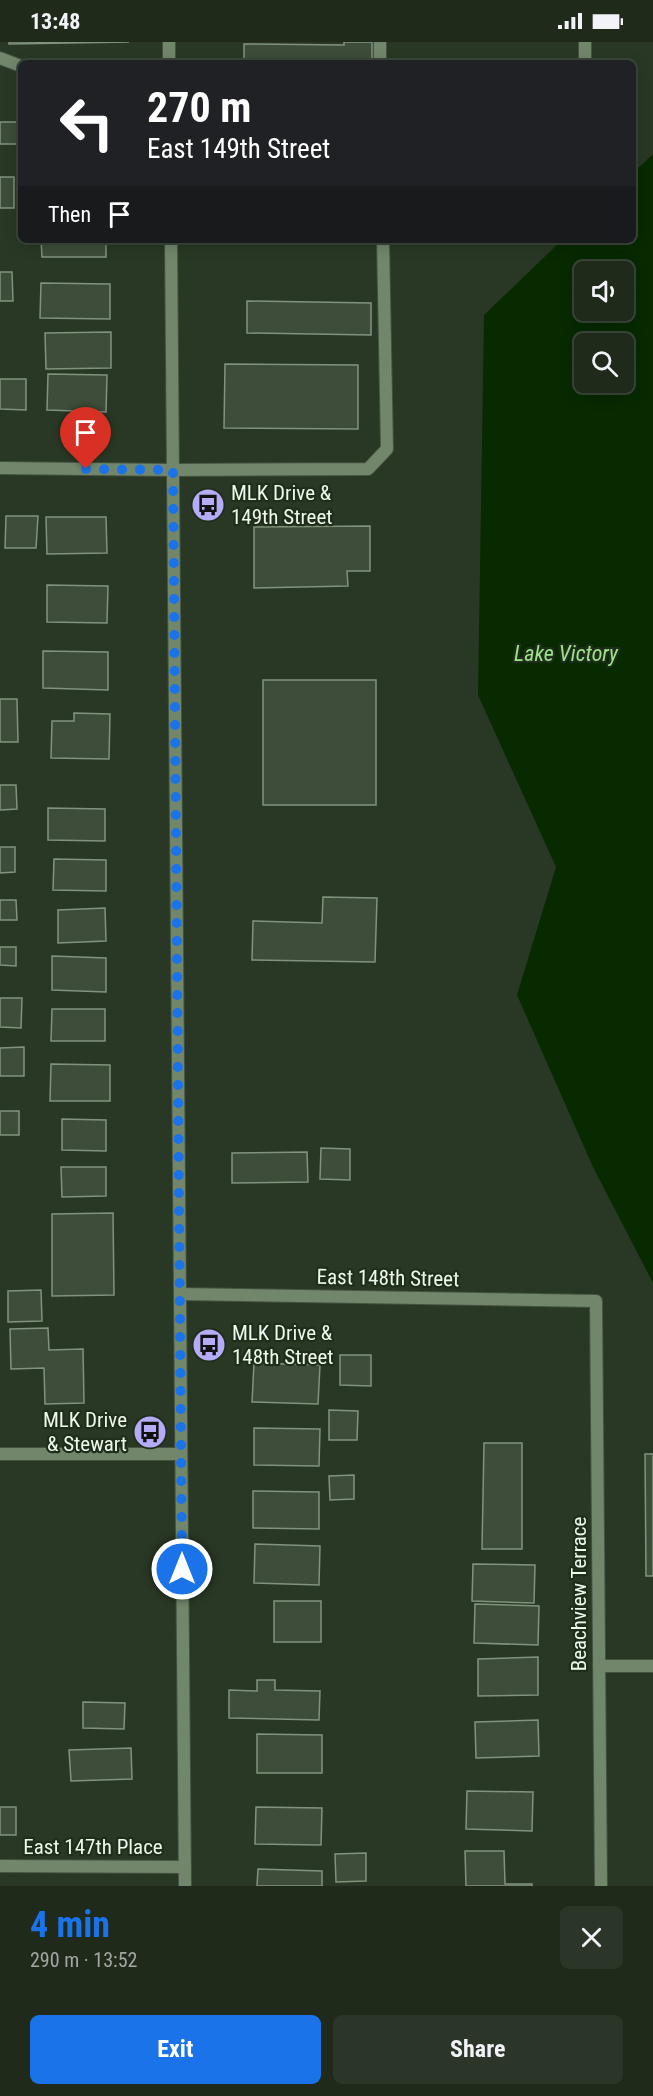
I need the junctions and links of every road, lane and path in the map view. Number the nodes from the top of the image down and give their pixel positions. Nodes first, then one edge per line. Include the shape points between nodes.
1 (169, 42) edge
2 (380, 42) edge
3 (585, 42) edge
4 (0, 58) edge
5 (170, 60) edge
6 (380, 60) edge
7 (585, 60) edge
8 (18, 65) edge
9 (171, 243) edge
10 (384, 243) edge
11 (0, 468) edge
12 (173, 470) junction
13 (180, 1294) junction
14 (596, 1301) joint
15 (0, 1454) edge
16 (182, 1454) junction
17 (599, 1666) junction
18 (653, 1666) edge
19 (0, 1866) edge
20 (185, 1867) junction
21 (185, 1886) edge
22 (601, 1886) edge

1 - 5 street
2 - 6 street
3 - 7 street
4 - 8 street
9 - 12 street
10 - 12 street via 387,449 368,469
11 - 12 street
12 - 13 street
13 - 14 street, East 148th Street
13 - 16 street
14 - 17 street, Beachview Terrace
15 - 16 street
16 - 20 street
17 - 18 street
17 - 22 street, Beachview Terrace
19 - 20 street, East 147th Place
20 - 21 street

